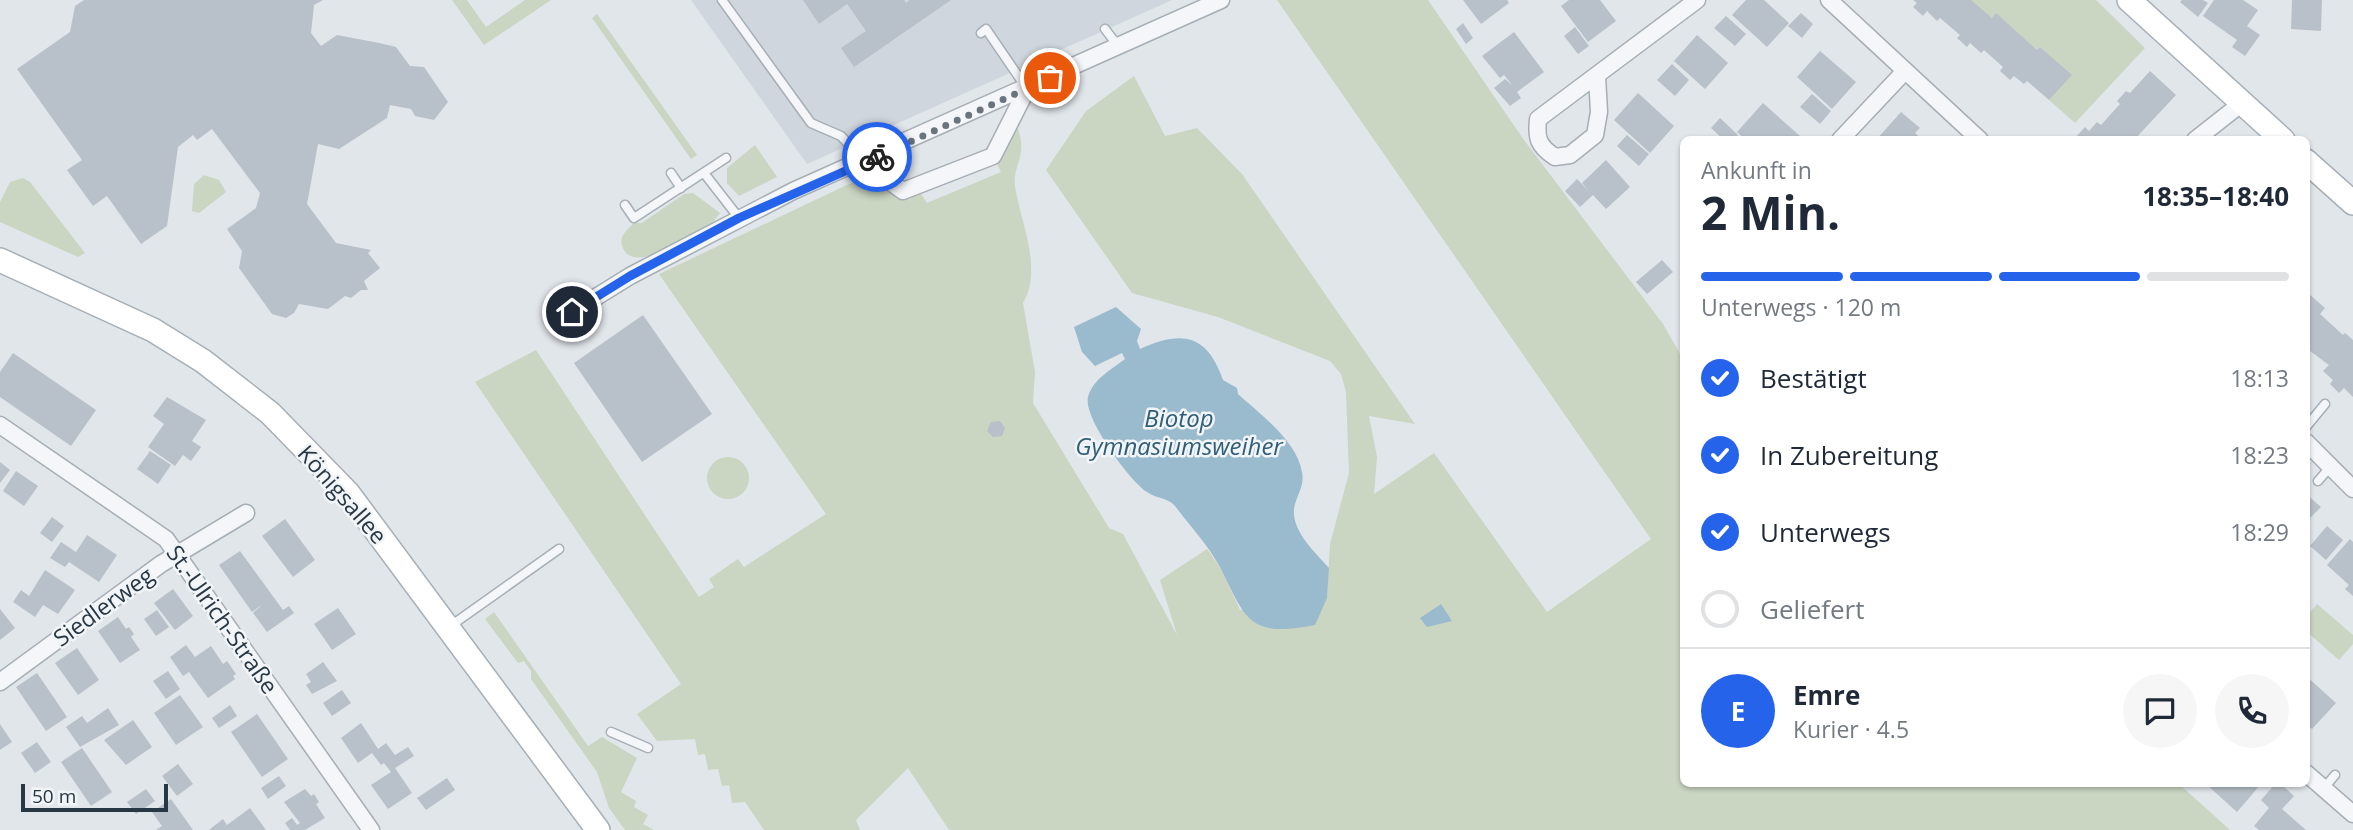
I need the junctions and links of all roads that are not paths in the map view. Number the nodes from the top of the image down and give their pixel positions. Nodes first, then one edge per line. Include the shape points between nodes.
1 (722, 0) edge
2 (1221, 0) edge
3 (1697, 0) edge
4 (1829, 0) edge
5 (2129, 0) edge
6 (1105, 29) dead end
7 (981, 33) dead end
8 (1118, 46) junction
9 (1905, 71) junction
10 (1597, 76) junction
11 (1027, 89) junction
12 (2242, 103) junction
13 (1844, 136) edge
14 (1976, 136) edge
15 (2200, 136) edge
16 (2279, 136) edge
17 (726, 159) dead end
18 (864, 163) junction
19 (2310, 165) edge
20 (671, 173) dead end
21 (704, 173) junction
22 (681, 188) junction
23 (2353, 203) edge
24 (625, 205) dead end
25 (739, 218) junction
26 (0, 260) edge
27 (572, 312) dead end
28 (2325, 404) dead end
29 (2310, 421) edge
30 (0, 425) edge
31 (2310, 446) edge
32 (2331, 466) junction
33 (2318, 481) dead end
34 (2353, 489) edge
35 (246, 513) dead end
36 (559, 549) dead end
37 (178, 554) junction
38 (449, 627) junction
39 (0, 682) edge
40 (611, 732) dead end
41 (648, 748) dead end
42 (2335, 775) dead end
43 (2310, 776) edge
44 (2324, 788) junction
45 (2353, 814) edge
46 (371, 830) edge
47 (598, 830) edge

1 - 18 lane via 811,123 841,136
2 - 8 street
3 - 10 street
4 - 9 street
5 - 12 street
6 - 8 lane
7 - 11 lane via 986,29
8 - 11 street
9 - 13 street
9 - 14 street
10 - 10 street via 1538,119 1536,137 1555,157 1570,155 1595,135
11 - 18 street
11 - 18 street via 993,156 903,191
12 - 15 street
12 - 16 street
17 - 21 lane
18 - 25 street
19 - 23 street
20 - 22 lane
21 - 22 lane
21 - 25 lane
22 - 24 lane via 634,218
25 - 27 street
26 - 38 street, Königsallee via 153,330 203,361 270,413 348,493
28 - 29 lane
30 - 37 street, St.-Ulrich-Straße via 166,538
31 - 32 street
32 - 33 lane
32 - 34 street
35 - 37 street, Siedlerweg
36 - 38 lane
37 - 39 street, Siedlerweg
37 - 46 street, St.-Ulrich-Straße
38 - 47 street, Königsallee
40 - 41 lane
42 - 44 lane
43 - 44 street
44 - 45 street

